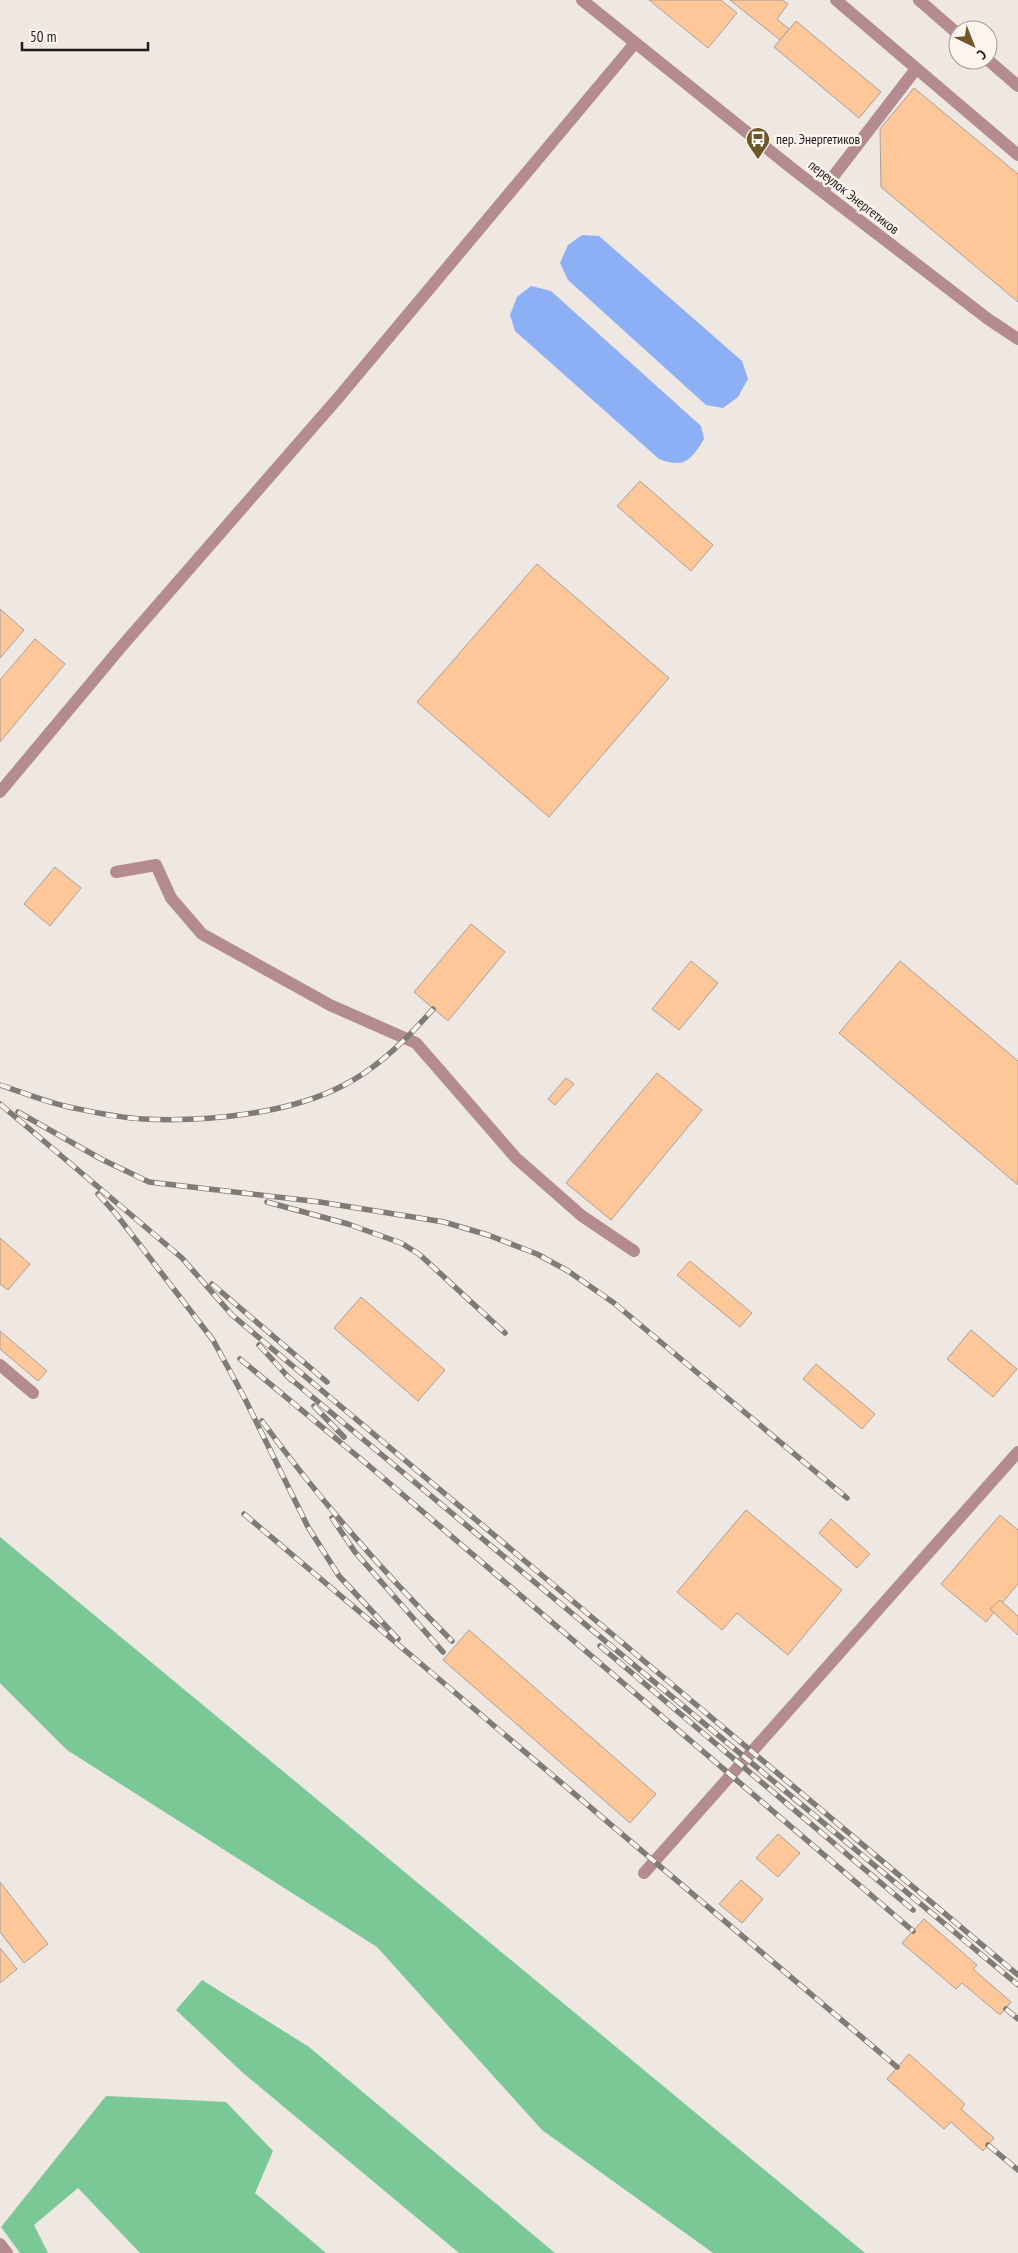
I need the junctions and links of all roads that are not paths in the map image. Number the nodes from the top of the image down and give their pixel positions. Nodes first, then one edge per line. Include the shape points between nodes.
1 (582, 0) edge
2 (836, 0) edge
3 (919, 0) edge
4 (948, 25) edge
5 (635, 43) junction
6 (916, 69) junction
7 (998, 69) edge
8 (1018, 86) edge
9 (1018, 155) edge
10 (822, 191) junction
11 (1018, 339) edge
12 (0, 792) edge
13 (116, 872) dead end
14 (634, 1251) dead end
15 (0, 1365) edge
16 (33, 1393) dead end
17 (1018, 1452) edge
18 (644, 1873) dead end
19 (0, 2244) edge
20 (7, 2253) edge

1 - 5 street, переулок Энергетиков
2 - 6 street
3 - 4 street
5 - 10 street, переулок Энергетиков
5 - 12 street via 338,398
6 - 9 street
6 - 10 street
7 - 8 street
10 - 11 street, переулок Энергетиков
13 - 14 street via 156,865 171,898 202,934 330,1004 416,1042 516,1158 582,1216
15 - 16 street
17 - 18 street
19 - 20 street

